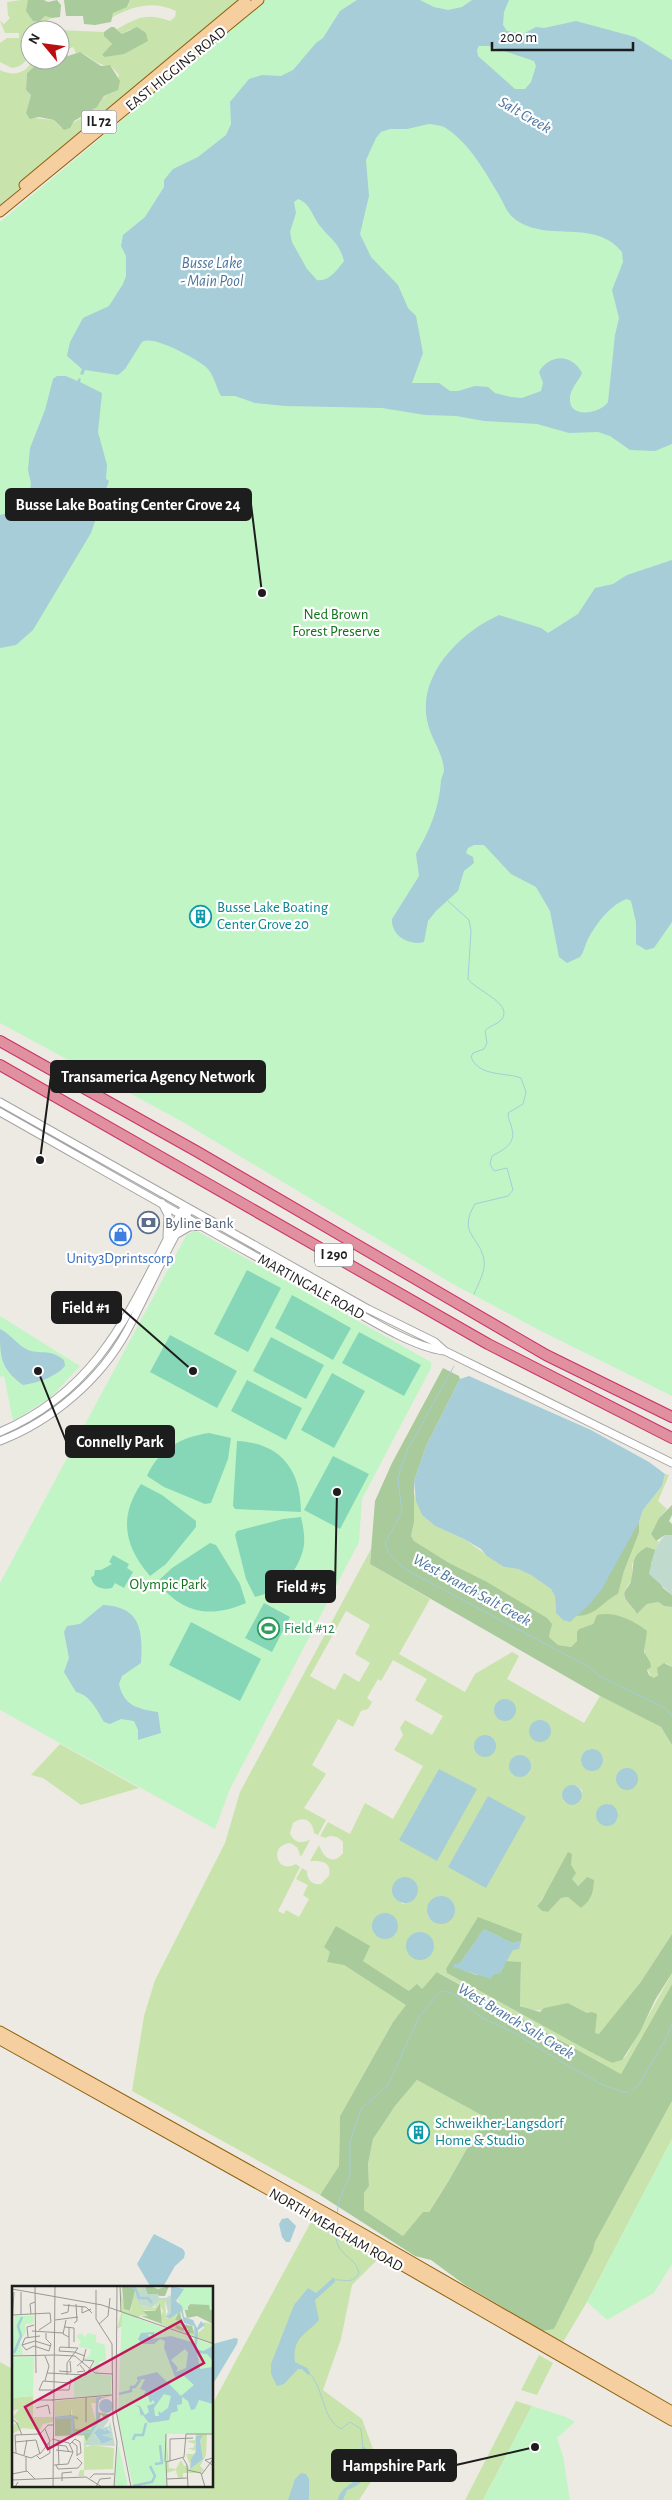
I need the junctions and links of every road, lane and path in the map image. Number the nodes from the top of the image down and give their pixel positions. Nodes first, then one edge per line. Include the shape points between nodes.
1 (246, 0) edge
2 (260, 0) edge
3 (0, 204) edge
4 (0, 212) edge
5 (0, 1041) edge
6 (0, 1066) edge
7 (0, 1102) edge
8 (0, 1112) edge
9 (162, 1203) junction
10 (188, 1206) junction
11 (184, 1215) junction
12 (203, 1226) junction
13 (175, 1236) junction
14 (166, 1242) junction
15 (445, 1351) junction
16 (672, 1417) edge
17 (0, 1432) edge
18 (672, 1438) edge
19 (0, 1441) edge
20 (672, 1463) edge
21 (0, 2031) edge
22 (0, 2040) edge
23 (328, 2219) junction
24 (345, 2228) junction
25 (672, 2411) edge
26 (672, 2420) edge

1 - 3 main road, EAST HIGGINS ROAD / IL 72
2 - 4 main road, EAST HIGGINS ROAD / IL 72
5 - 16 highway, I 290 via 546,1355
6 - 18 highway, I 290 via 488,1344
7 - 10 street, MARTINGALE ROAD
8 - 9 street, MARTINGALE ROAD
9 - 11 street, MARTINGALE ROAD
9 - 14 street via 168,1214
10 - 11 street
10 - 15 street, MARTINGALE ROAD via 368,1309 435,1342
11 - 12 street, MARTINGALE ROAD
11 - 13 street
11 - 14 street
12 - 13 street via 189,1227
12 - 15 street, MARTINGALE ROAD via 395,1332 431,1349
13 - 19 street via 126,1333 99,1370 84,1387 45,1418
14 - 17 street via 128,1313 87,1372 42,1410
15 - 20 street, MARTINGALE ROAD
21 - 23 main road, NORTH MEACHAM ROAD
22 - 23 main road, NORTH MEACHAM ROAD
23 - 24 main road, NORTH MEACHAM ROAD
24 - 25 main road, NORTH MEACHAM ROAD
24 - 26 main road, NORTH MEACHAM ROAD

